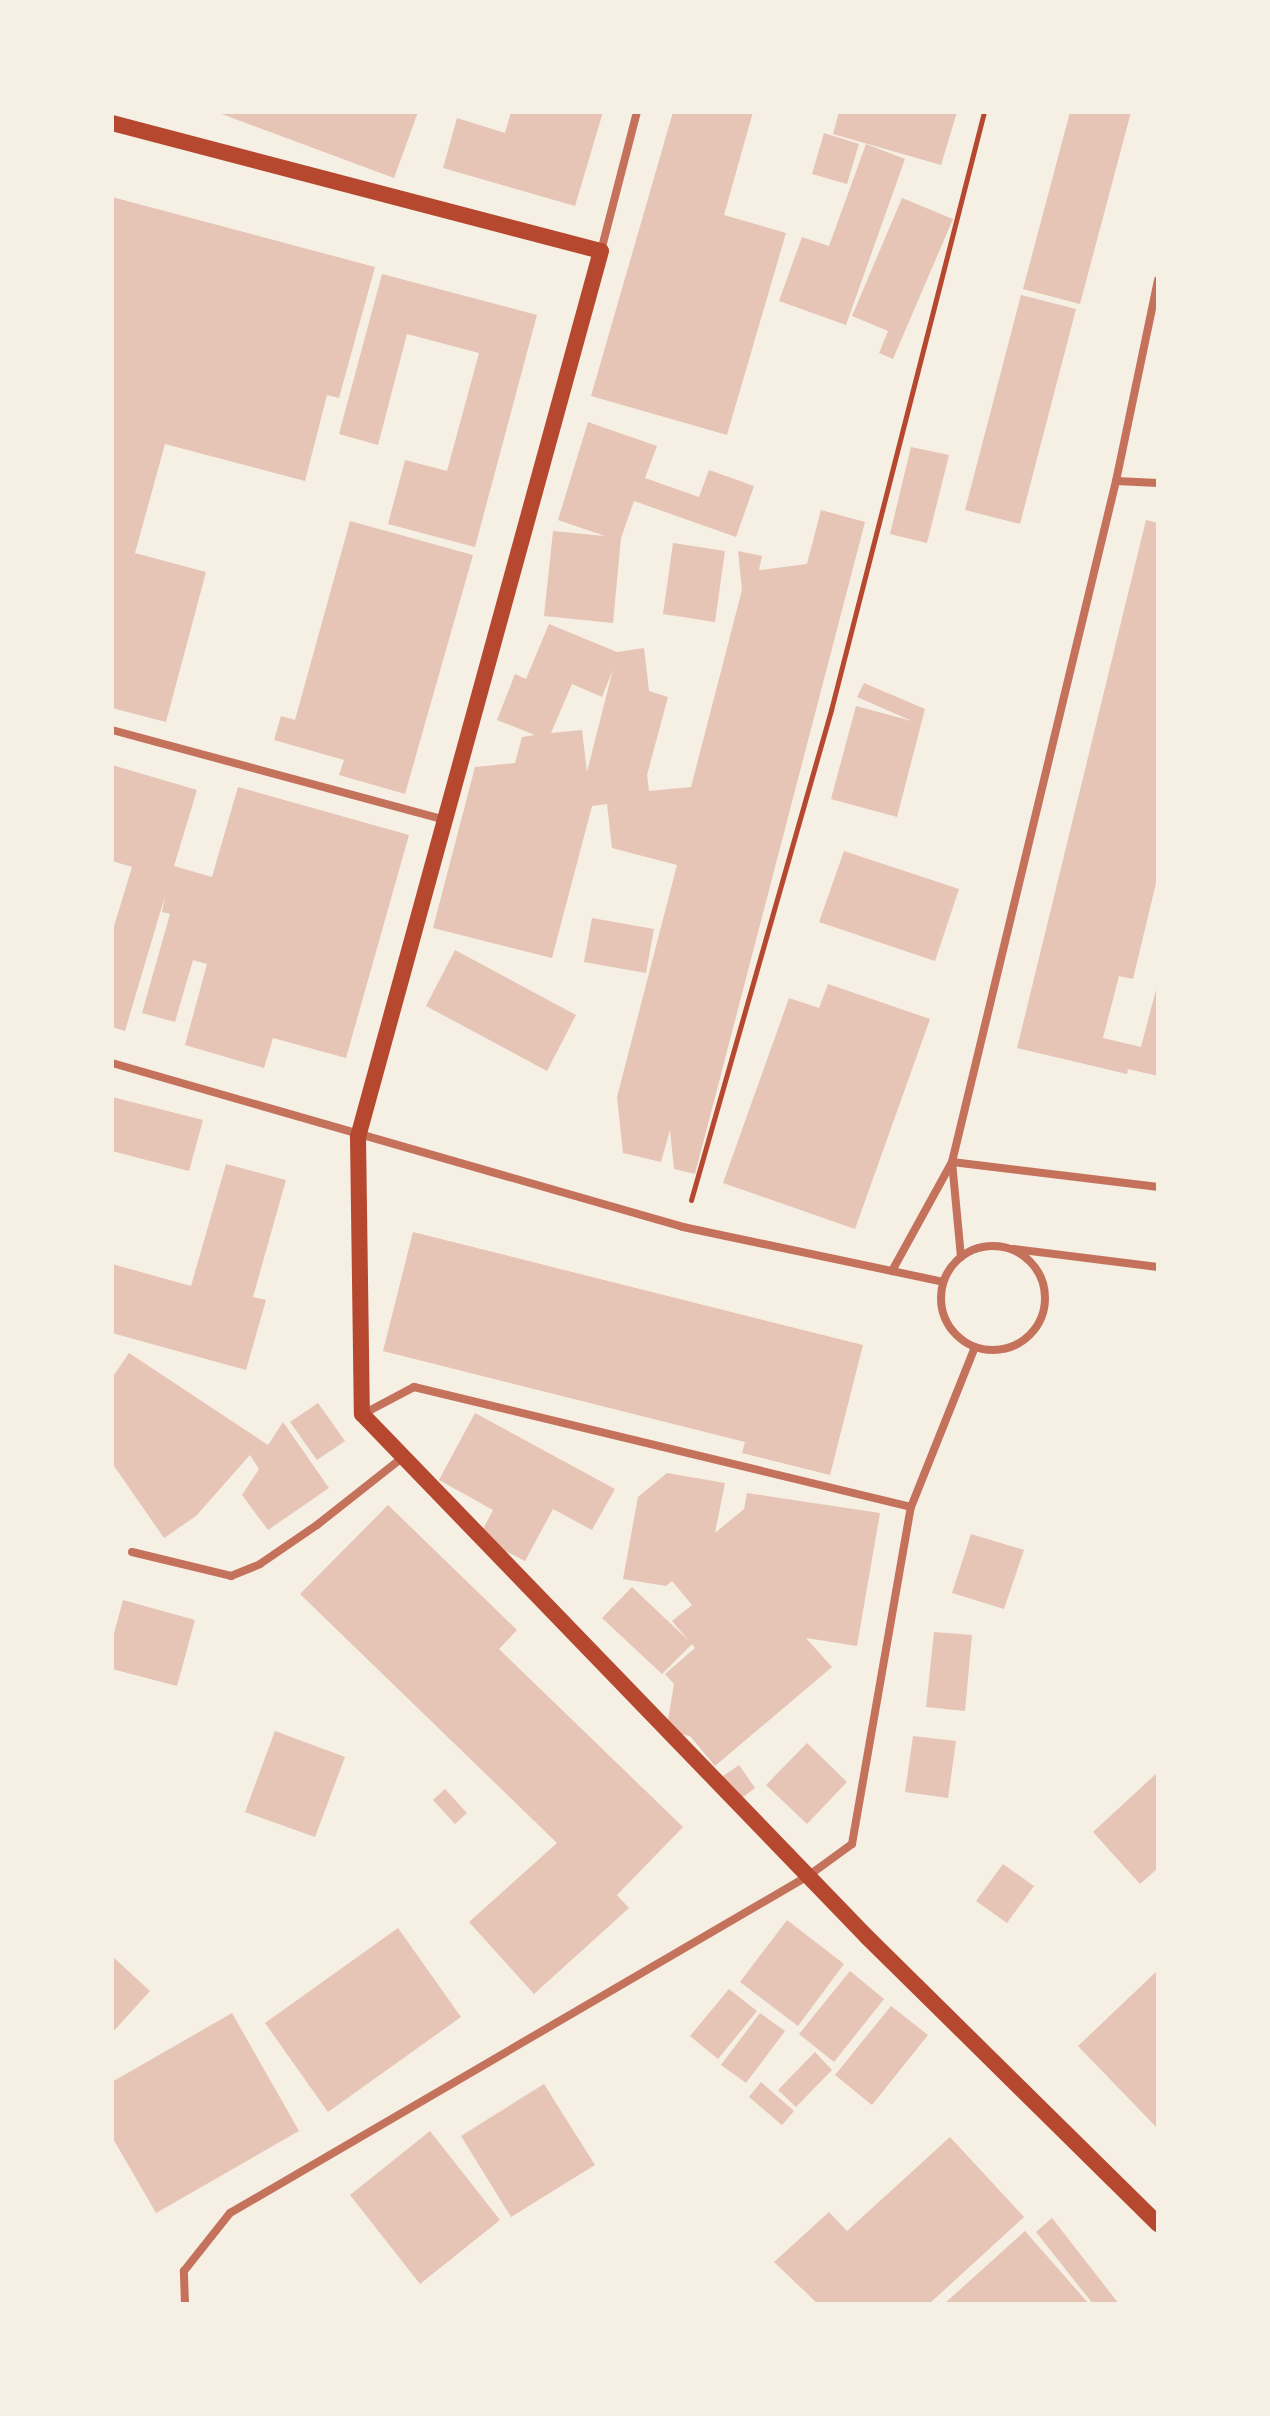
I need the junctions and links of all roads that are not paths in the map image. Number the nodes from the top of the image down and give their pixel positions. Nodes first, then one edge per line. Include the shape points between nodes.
1 (637, 112) edge
2 (112, 123) edge
3 (601, 251) junction
4 (1158, 280) edge
5 (1116, 481) junction
6 (1158, 483) edge
7 (112, 730) edge
8 (445, 820) junction
9 (112, 1063) edge
10 (358, 1137) junction
11 (952, 1162) junction
12 (1158, 1187) edge
13 (1009, 1248) junction
14 (961, 1257) junction
15 (1158, 1267) edge
16 (892, 1271) junction
17 (943, 1282) junction
18 (975, 1347) junction
19 (362, 1414) junction
20 (404, 1457) junction
21 (911, 1507) junction
22 (132, 1552) dead end
23 (808, 1876) junction
24 (1158, 2224) edge
25 (185, 2304) edge

1 - 3 street
2 - 3 main road
3 - 8 main road
4 - 5 street
5 - 6 street
5 - 11 street
7 - 8 street
8 - 10 main road
9 - 10 street
10 - 16 street via 683,1227
10 - 19 main road
11 - 12 street
11 - 14 street
11 - 16 street
13 - 14 street via 977,1248
13 - 15 street
13 - 18 street via 1039,1273 1045,1300 1041,1318 1018,1344 1000,1350
14 - 17 street
16 - 17 street
17 - 18 street via 940,1300 947,1324
18 - 21 street
19 - 20 main road
19 - 21 street via 414,1387
20 - 22 street via 317,1525 260,1564 231,1576
20 - 23 main road
21 - 23 street via 852,1844
23 - 24 main road
23 - 25 street via 230,2213 184,2271

